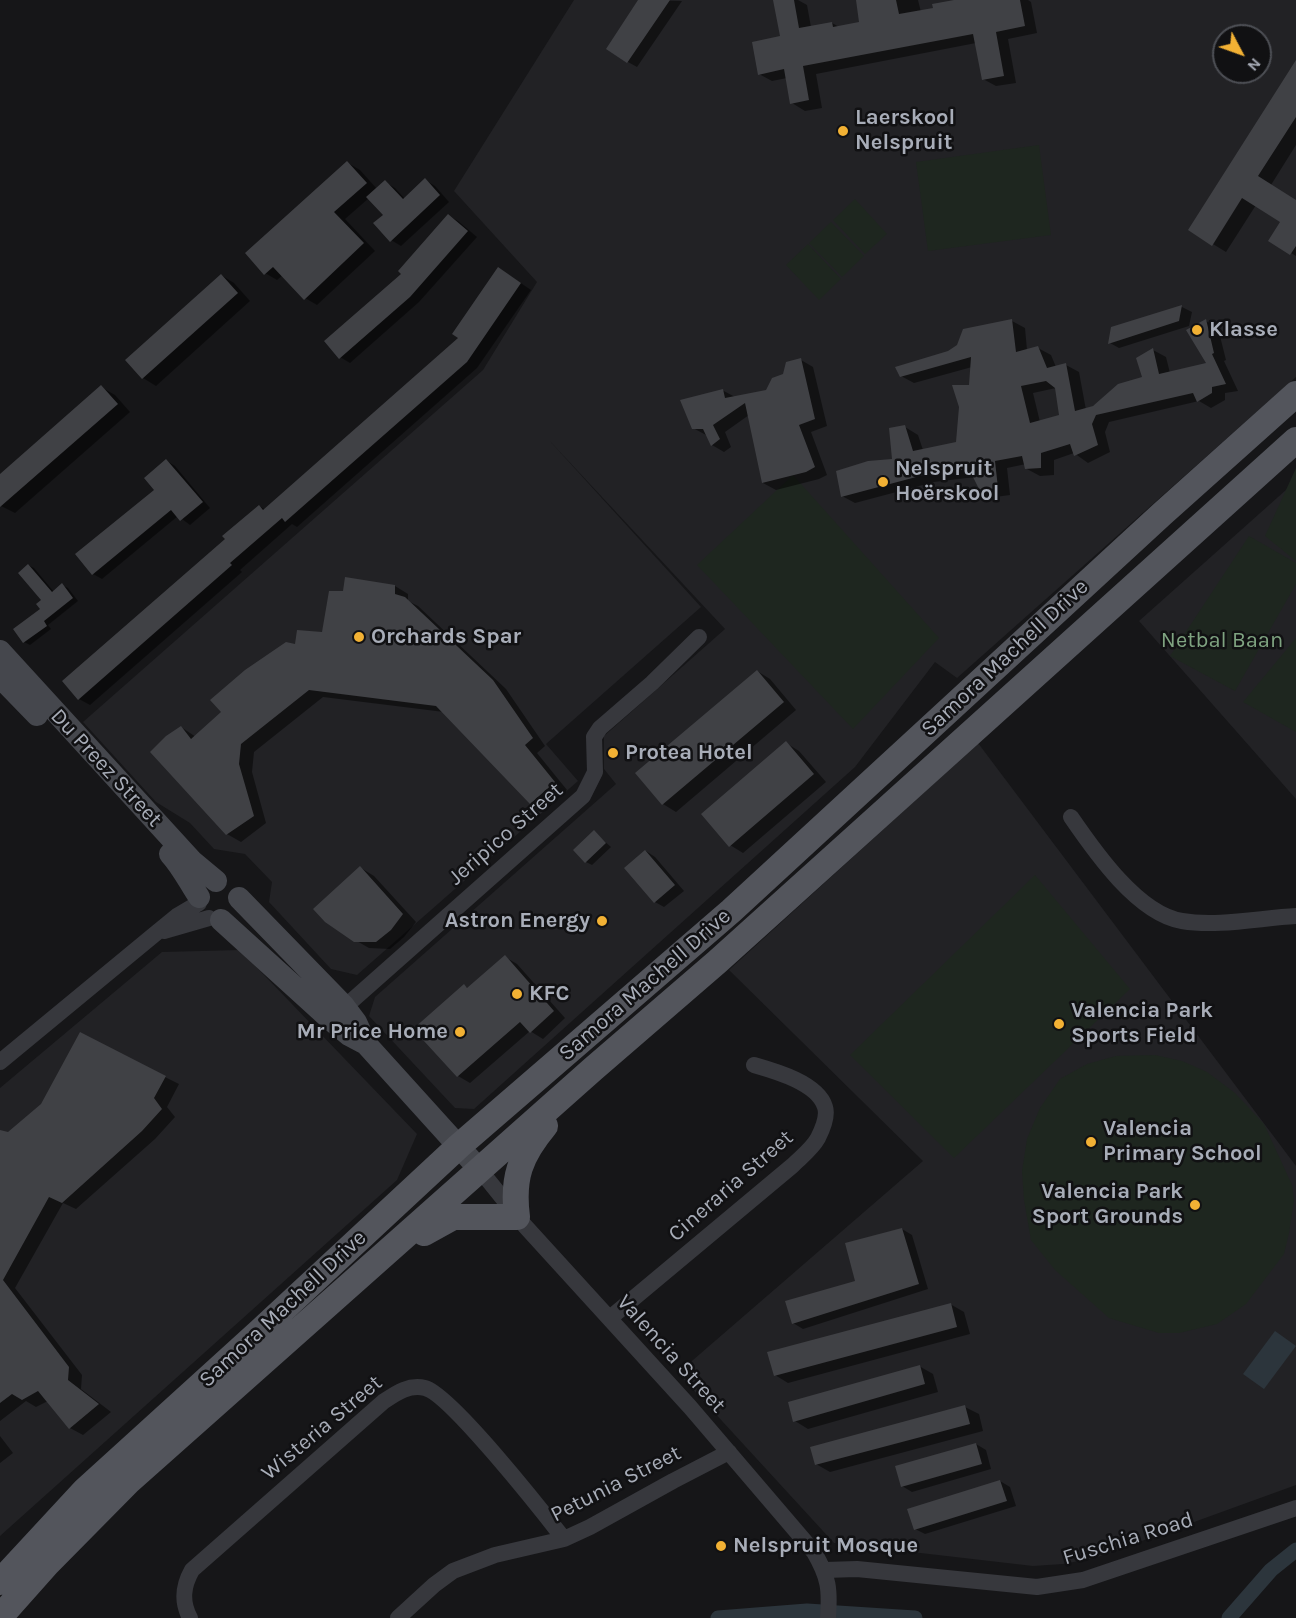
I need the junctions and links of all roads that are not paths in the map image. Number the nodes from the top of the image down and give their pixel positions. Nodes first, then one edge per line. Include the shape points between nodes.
1 (1296, 394) edge
2 (1296, 440) edge
3 (699, 637) dead end
4 (0, 651) edge
5 (0, 677) edge
6 (1071, 817) dead end
7 (216, 880) junction
8 (239, 898) junction
9 (207, 910) junction
10 (1296, 916) edge
11 (338, 1013) junction
12 (0, 1062) edge
13 (754, 1065) dead end
14 (593, 1069) junction
15 (459, 1146) junction
16 (480, 1170) junction
17 (518, 1217) junction
18 (610, 1318) junction
19 (311, 1319) junction
20 (729, 1452) junction
21 (1296, 1508) edge
22 (564, 1539) junction
23 (825, 1570) junction
24 (0, 1581) edge
25 (829, 1610) edge
26 (0, 1617) edge
27 (190, 1618) edge
28 (398, 1618) edge

1 - 15 main road, Samora Machell Drive via 731,911
2 - 14 main road, Samora Machell Drive
3 - 11 street, Jeripico Street via 600,728 594,737 595,772 583,796
4 - 7 street, Du Preez Street via 192,861
5 - 9 street, Du Preez Street via 183,868
6 - 10 street via 1131,893 1155,912 1180,921 1205,923
7 - 8 street via 232,885
7 - 9 street via 205,886
8 - 9 street via 232,915
8 - 11 street, Du Preez Street
9 - 11 street, Du Preez Street
9 - 12 street via 155,934
11 - 15 street, Du Preez Street via 349,1035 366,1044
13 - 18 street, Cineraria Street via 804,1083 818,1096 825,1106 825,1120 818,1138 792,1166
14 - 16 main road, Samora Machell Drive
14 - 17 main road via 529,1145 517,1181
15 - 16 street, Du Preez Street
15 - 24 main road, Samora Machell Drive via 85,1490
16 - 17 street, Valencia Street
16 - 19 main road, Samora Machell Drive
17 - 18 street, Valencia Street
17 - 19 main road via 453,1217 430,1227
18 - 20 street, Valencia Street
19 - 26 main road, Samora Machell Drive via 128,1482
20 - 22 street, Petunia Street
20 - 23 street, Valencia Street via 802,1536
21 - 23 street, Fuschia Road via 1083,1580 1037,1587 857,1569
22 - 27 street, Wisteria Street via 451,1406 435,1393 412,1387 383,1402 192,1570 183,1593
22 - 28 street, Petunia Street via 495,1555 453,1571
23 - 25 street

